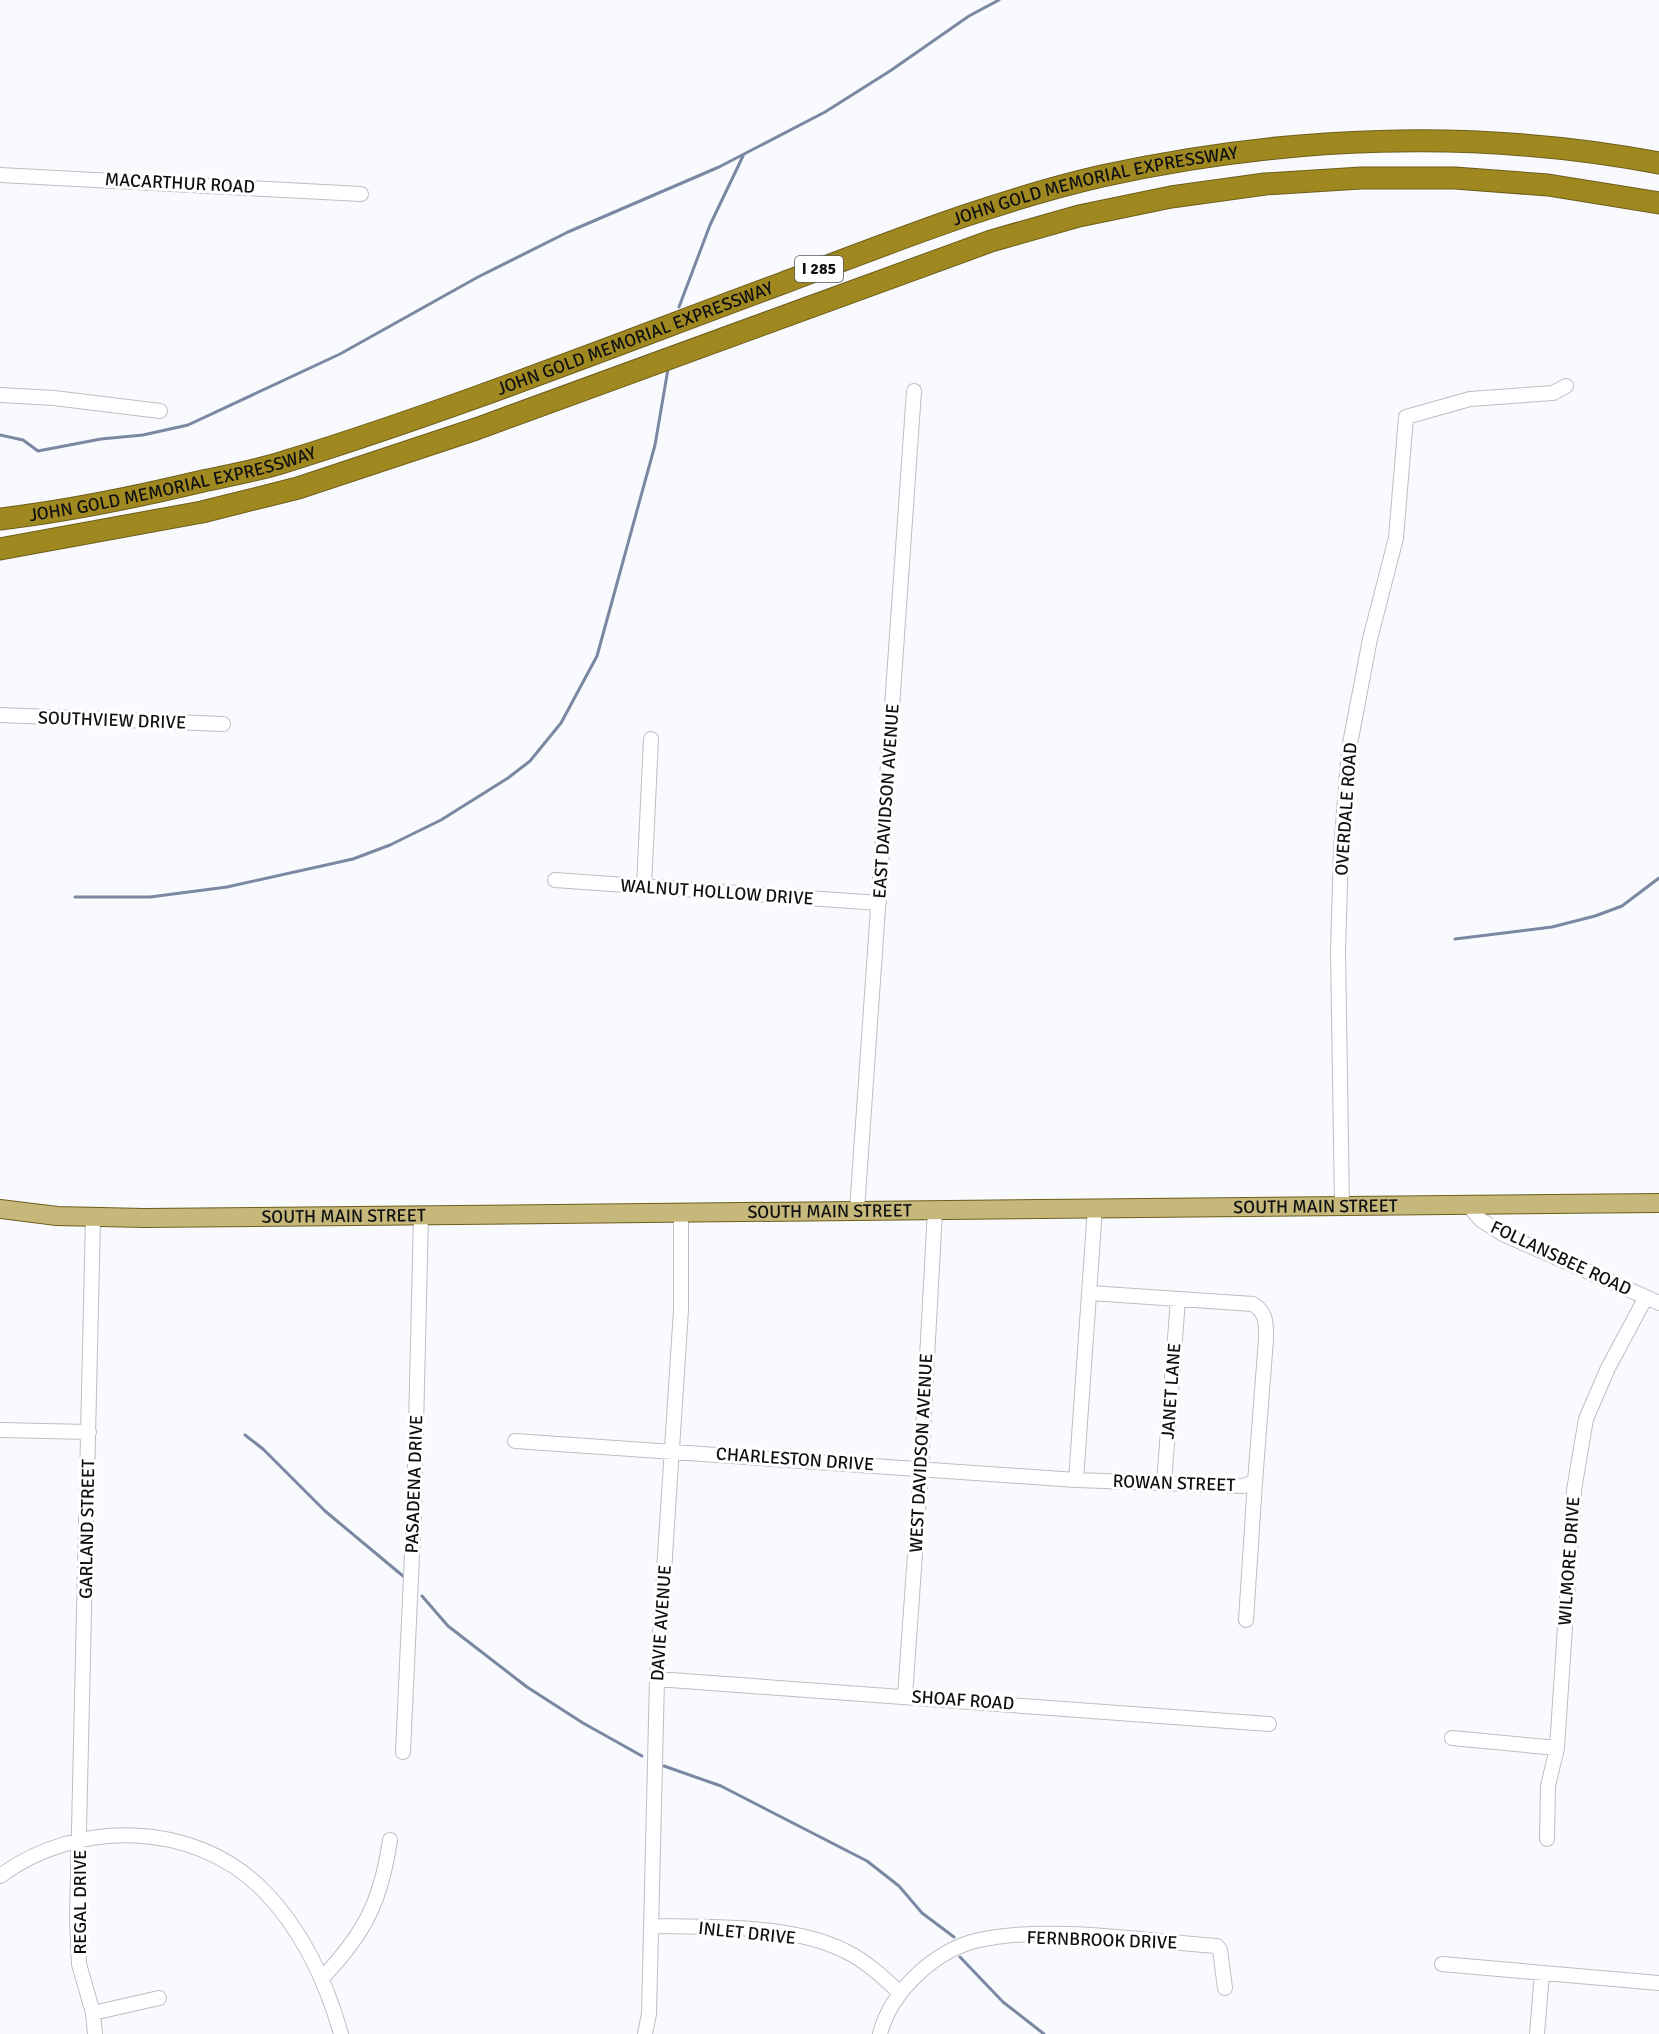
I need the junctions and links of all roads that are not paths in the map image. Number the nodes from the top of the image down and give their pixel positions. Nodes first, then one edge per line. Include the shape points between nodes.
1 (1659, 163) edge
2 (0, 175) edge
3 (361, 194) dead end
4 (1659, 203) edge
5 (1566, 386) dead end
6 (914, 392) dead end
7 (0, 395) edge
8 (160, 411) dead end
9 (0, 519) edge
10 (0, 549) edge
11 (0, 715) edge
12 (223, 724) dead end
13 (651, 739) dead end
14 (555, 880) dead end
15 (644, 887) junction
16 (879, 903) junction
17 (1659, 1203) edge
18 (1468, 1205) junction
19 (1342, 1206) junction
20 (1095, 1208) junction
21 (0, 1209) edge
22 (857, 1210) junction
23 (935, 1210) junction
24 (681, 1212) junction
25 (422, 1215) junction
26 (93, 1217) junction
27 (1090, 1293) junction
28 (1178, 1299) junction
29 (1653, 1300) edge
30 (0, 1430) edge
31 (89, 1432) junction
32 (515, 1441) dead end
33 (672, 1450) junction
34 (921, 1468) junction
35 (1076, 1480) junction
36 (1255, 1482) junction
37 (1164, 1483) junction
38 (1246, 1620) dead end
39 (657, 1679) junction
40 (905, 1696) junction
41 (1269, 1724) dead end
42 (1452, 1738) dead end
43 (1557, 1748) junction
44 (403, 1752) dead end
45 (1546, 1839) dead end
46 (390, 1840) dead end
47 (80, 1841) junction
48 (0, 1876) edge
49 (651, 1926) junction
50 (1442, 1964) dead end
51 (1542, 1972) junction
52 (323, 1977) junction
53 (1659, 1983) edge
54 (1225, 1988) dead end
55 (899, 1992) junction
56 (159, 1998) dead end
57 (93, 2013) junction
58 (95, 2034) edge
59 (341, 2034) edge
60 (645, 2034) edge
61 (880, 2034) edge
62 (1537, 2034) edge

1 - 9 highway, JOHN GOLD MEMORIAL EXPRESSWAY / I 285 via 1536,146 1348,142 1262,149 1098,177 1018,199 868,251 447,407 283,463 114,502
2 - 3 street, MACARTHUR ROAD
4 - 10 highway, JOHN GOLD MEMORIAL EXPRESSWAY / I 285 via 1548,185 1455,178 1361,178 1265,184 1171,197 1079,216 991,241 476,429 298,488 202,512
5 - 19 street, OVERDALE ROAD via 1553,393 1470,399 1406,417 1396,538 1348,749 1338,951
6 - 16 street, EAST DAVIDSON AVENUE
7 - 8 street
11 - 12 street, SOUTHVIEW DRIVE
13 - 15 street
14 - 15 street, WALNUT HOLLOW DRIVE
15 - 16 street, WALNUT HOLLOW DRIVE
16 - 22 street, EAST DAVIDSON AVENUE
17 - 18 main road, SOUTH MAIN STREET
18 - 19 main road, SOUTH MAIN STREET
18 - 29 street, FOLLANSBEE ROAD via 1481,1220 1503,1234
19 - 20 main road, SOUTH MAIN STREET
20 - 23 main road, SOUTH MAIN STREET
20 - 27 street
21 - 26 main road, SOUTH MAIN STREET
22 - 23 main road, SOUTH MAIN STREET
22 - 24 main road, SOUTH MAIN STREET
23 - 34 street, WEST DAVIDSON AVENUE
24 - 25 main road, SOUTH MAIN STREET
24 - 33 street, DAVIE AVENUE via 681,1310
25 - 26 main road, SOUTH MAIN STREET
25 - 44 street, PASADENA DRIVE
26 - 31 street, GARLAND STREET
27 - 28 street, ROWAN STREET
27 - 35 street
28 - 36 street, ROWAN STREET via 1252,1304 1266,1317
28 - 37 street, JANET LANE
29 - 43 street, WILMORE DRIVE via 1608,1368 1586,1419 1574,1490
30 - 31 street
31 - 47 street, GARLAND STREET
32 - 33 street, CHARLESTON DRIVE
33 - 34 street, CHARLESTON DRIVE
33 - 39 street, DAVIE AVENUE
34 - 35 street, CHARLESTON DRIVE
34 - 40 street, WEST DAVIDSON AVENUE
35 - 37 street, ROWAN STREET
36 - 37 street, ROWAN STREET via 1243,1486
36 - 38 street
39 - 40 street, SHOAF ROAD
39 - 49 street, DAVIE AVENUE
40 - 41 street, SHOAF ROAD
42 - 43 street
43 - 45 street, WILMORE DRIVE via 1548,1786
46 - 52 street via 382,1880 365,1925
47 - 48 street via 26,1859
47 - 52 street via 110,1835 167,1839 233,1867 249,1877 279,1908
47 - 57 street, REGAL DRIVE via 79,1964
49 - 55 street, INLET DRIVE via 790,1934 844,1950 874,1969
49 - 60 street, DAVIE AVENUE
50 - 51 street
51 - 53 street
51 - 62 street
52 - 59 street
54 - 55 street, FERNBROOK DRIVE via 1217,1946 1058,1935 990,1938 970,1943 930,1965
55 - 61 street, FERNBROOK DRIVE
56 - 57 street
57 - 58 street, REGAL DRIVE

